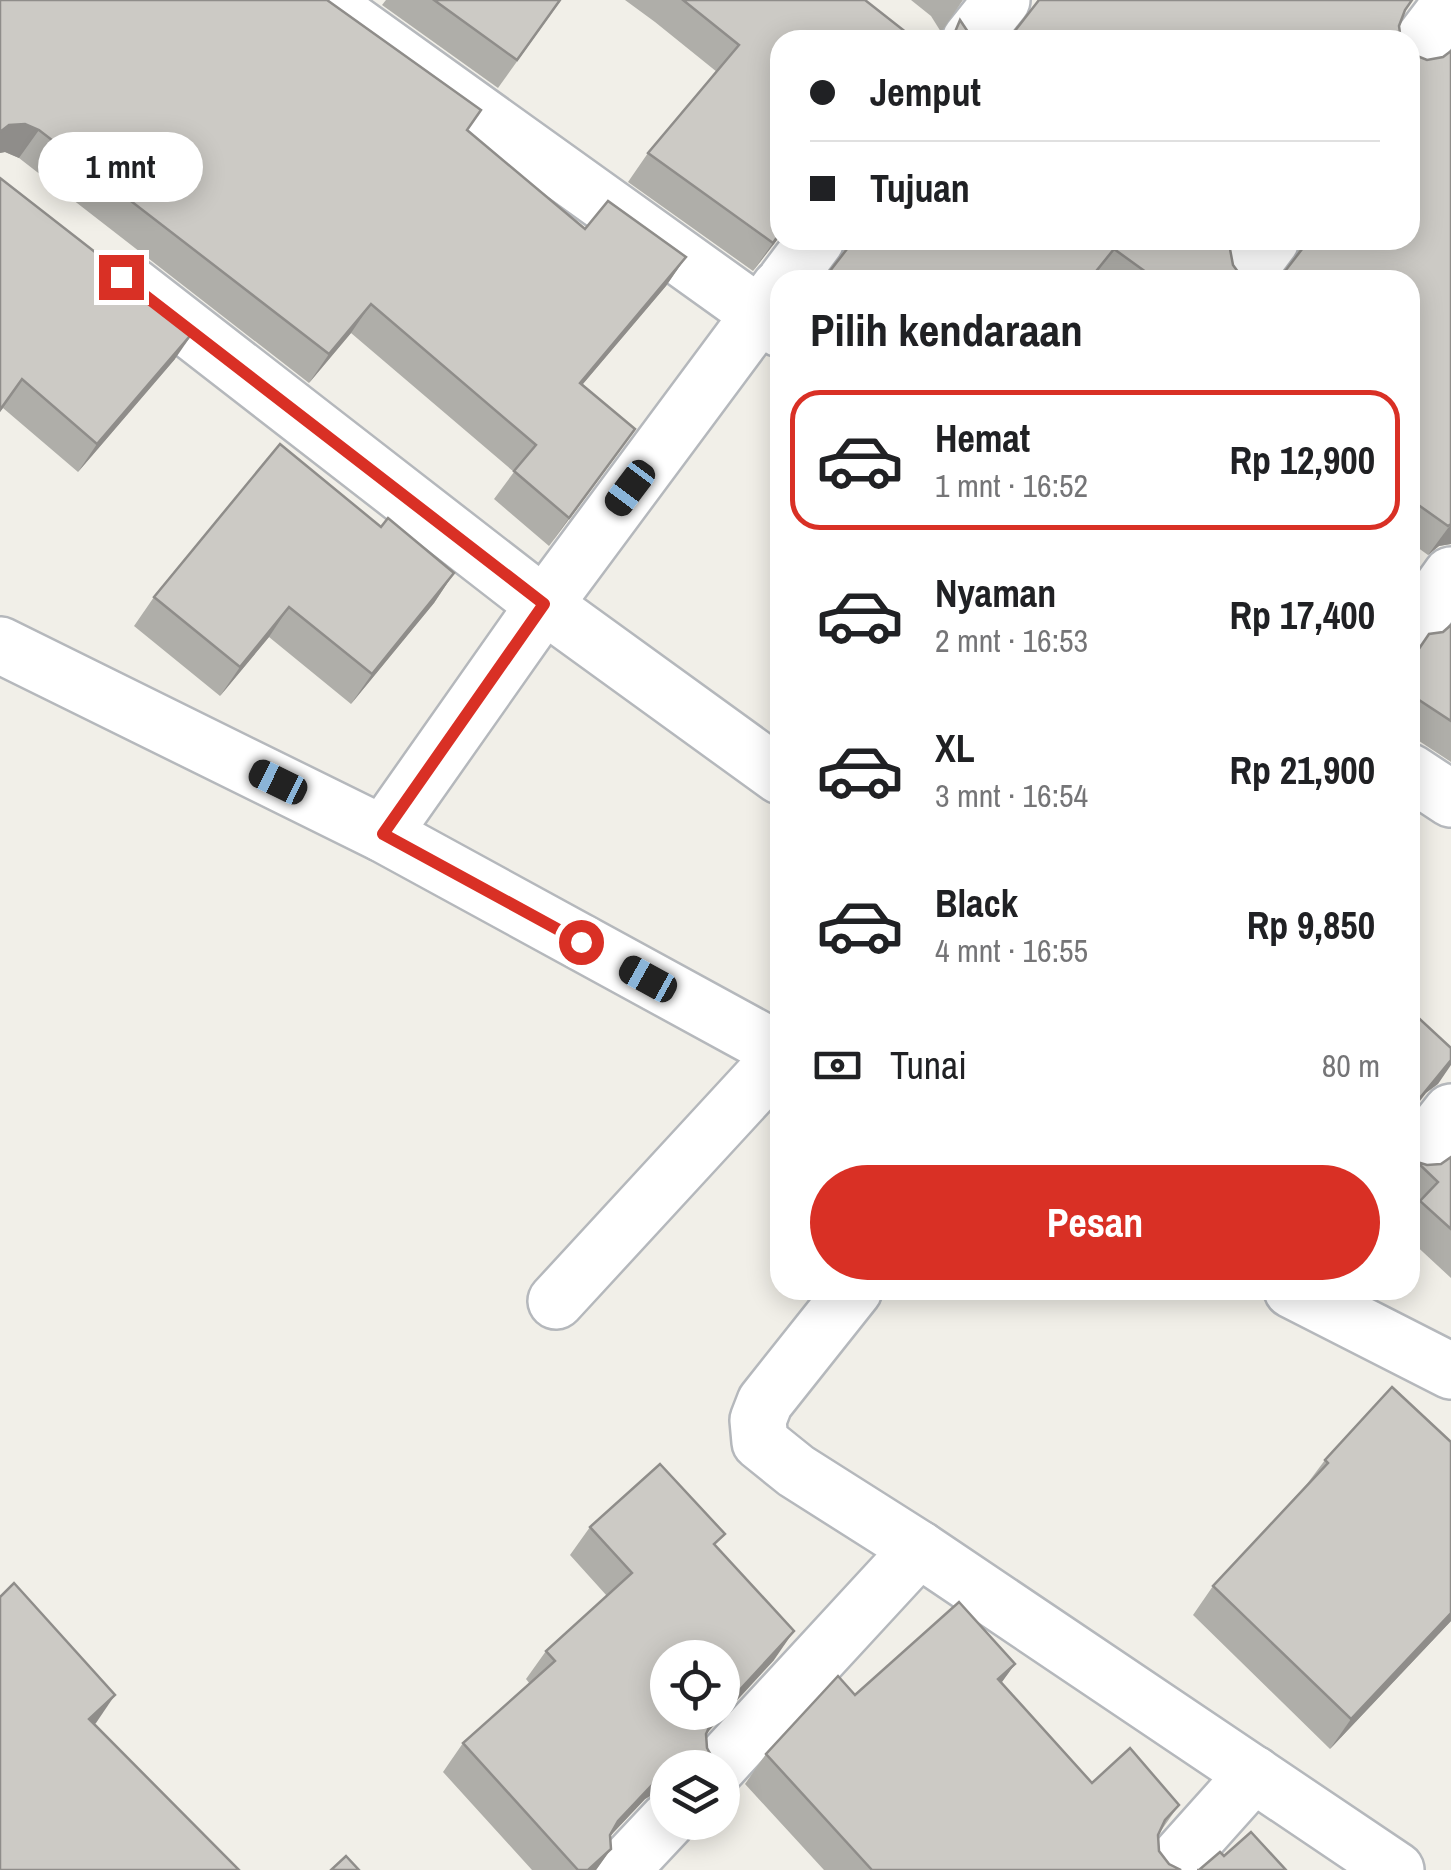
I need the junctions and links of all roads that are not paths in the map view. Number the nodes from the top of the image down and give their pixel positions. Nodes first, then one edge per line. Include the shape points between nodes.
1 (321, 0) edge
2 (1002, 0) edge
3 (1451, 3) edge
4 (978, 30) edge
5 (1420, 44) edge
6 (1263, 250) edge
7 (93, 255) edge
8 (1248, 270) edge
9 (770, 299) edge
10 (770, 311) edge
11 (1451, 576) edge
12 (544, 604) junction
13 (1420, 618) edge
14 (0, 645) edge
15 (770, 769) edge
16 (1420, 779) edge
17 (1451, 799) edge
18 (383, 834) junction
19 (770, 1049) edge
20 (770, 1066) edge
21 (1451, 1112) edge
22 (1420, 1151) edge
23 (846, 1300) edge
24 (1319, 1300) edge
25 (556, 1301) dead end
26 (1451, 1371) edge
27 (919, 1548) junction
28 (734, 1750) edge
29 (1254, 1774) junction
30 (650, 1839) edge
31 (621, 1870) edge
32 (1168, 1870) edge
33 (1396, 1870) edge

1 - 9 street
2 - 4 street
3 - 5 street
6 - 8 street
7 - 12 street
10 - 12 street
11 - 13 street
12 - 15 street
12 - 18 street
14 - 18 street
16 - 17 street
18 - 19 street
20 - 25 street
21 - 22 street
23 - 27 street via 764,1402 760,1442
24 - 26 street
27 - 28 street
27 - 29 street
29 - 32 street
29 - 33 street
30 - 31 street

